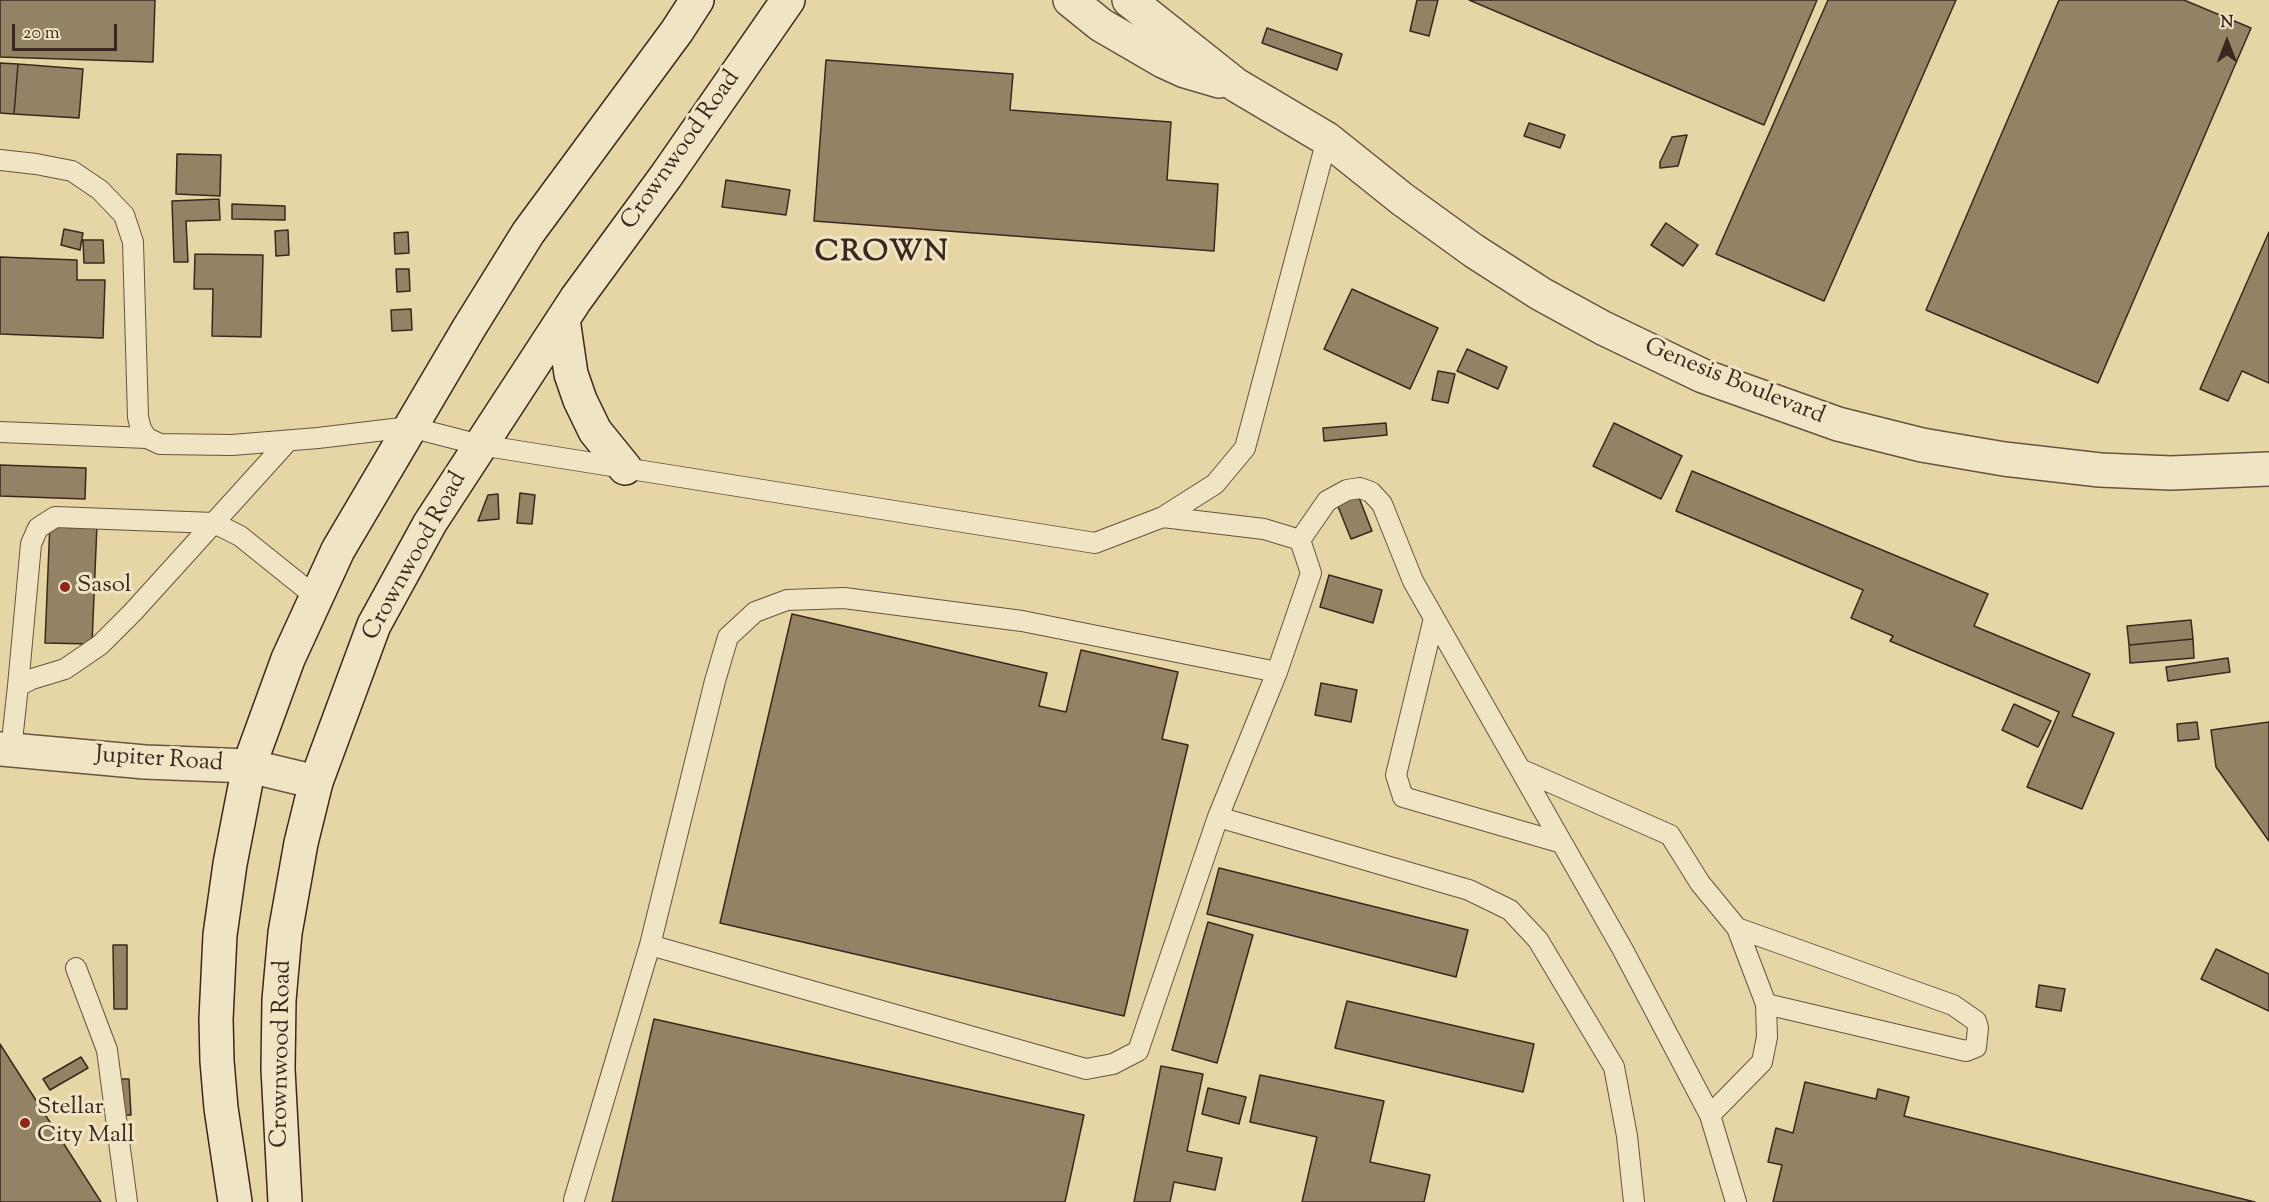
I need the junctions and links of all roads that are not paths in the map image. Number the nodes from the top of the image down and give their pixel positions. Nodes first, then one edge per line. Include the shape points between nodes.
1 (697, 0) edge
2 (788, 0) edge
3 (1070, 0) edge
4 (1129, 0) edge
5 (1236, 85) junction
6 (1327, 139) junction
7 (0, 160) edge
8 (563, 319) junction
9 (410, 427) junction
10 (0, 432) edge
11 (147, 438) junction
12 (288, 441) junction
13 (480, 445) junction
14 (625, 468) junction
15 (2269, 469) edge
16 (1163, 517) junction
17 (214, 523) junction
18 (1300, 540) junction
19 (316, 597) junction
20 (1434, 618) junction
21 (1277, 672) junction
22 (18, 686) junction
23 (6, 749) edge
24 (249, 766) junction
25 (1520, 769) junction
26 (316, 783) junction
27 (1218, 817) junction
28 (1562, 843) junction
29 (1737, 928) junction
30 (650, 945) junction
31 (76, 968) dead end
32 (1766, 1004) junction
33 (1710, 1114) junction
34 (574, 1200) dead end
35 (127, 1202) edge
36 (235, 1202) edge
37 (285, 1202) edge
38 (1634, 1202) edge
39 (1736, 1202) edge

1 - 9 main road via 528,233
2 - 8 main road, Crownwood Road
3 - 5 main road, Genesis Boulevard via 1101,25 1163,61 1207,79
4 - 5 main road, Genesis Boulevard
5 - 6 main road, Genesis Boulevard
6 - 15 main road, Genesis Boulevard via 1474,251 1542,294 1703,376 1782,406 1922,445 2004,459 2171,473
6 - 16 lane via 1245,448 1215,484
7 - 11 lane via 72,171 100,190 124,215 133,242 138,417
8 - 13 main road, Crownwood Road
8 - 14 main road via 571,374 580,400 595,431
9 - 12 lane
9 - 13 lane
9 - 19 main road via 338,550
10 - 11 lane
11 - 12 lane via 174,445
12 - 17 lane
13 - 14 lane
13 - 26 main road, Crownwood Road via 430,523 374,625
14 - 16 lane via 1095,543
16 - 18 lane via 1264,529
17 - 19 lane via 240,536
17 - 22 lane via 100,645 65,669
17 - 22 lane via 55,517 38,528 31,544
18 - 20 lane via 1327,501 1347,490 1360,488 1371,492 1382,504 1413,581
18 - 21 lane via 1311,573
19 - 24 main road via 288,659
20 - 25 lane
20 - 28 lane via 1396,775 1403,797
21 - 27 lane
21 - 30 lane via 1022,621 844,598 787,600 755,612 728,637
22 - 23 lane
23 - 24 main road, Jupiter Road via 145,762
24 - 26 main road, Jupiter Road
24 - 36 main road via 220,935 216,1019 221,1108
25 - 28 lane
25 - 29 lane via 1670,835 1700,883
26 - 37 main road, Crownwood Road via 285,933 279,1000 278,1069
27 - 30 lane via 1138,1051 1113,1064 1086,1069
27 - 38 lane via 1469,890 1510,910 1538,940 1614,1067
28 - 33 lane
29 - 32 lane
29 - 32 lane via 1953,1005 1976,1020 1976,1047 1966,1051
30 - 34 lane
31 - 35 lane via 107,1050
32 - 33 lane via 1767,1037 1762,1062
33 - 39 lane

